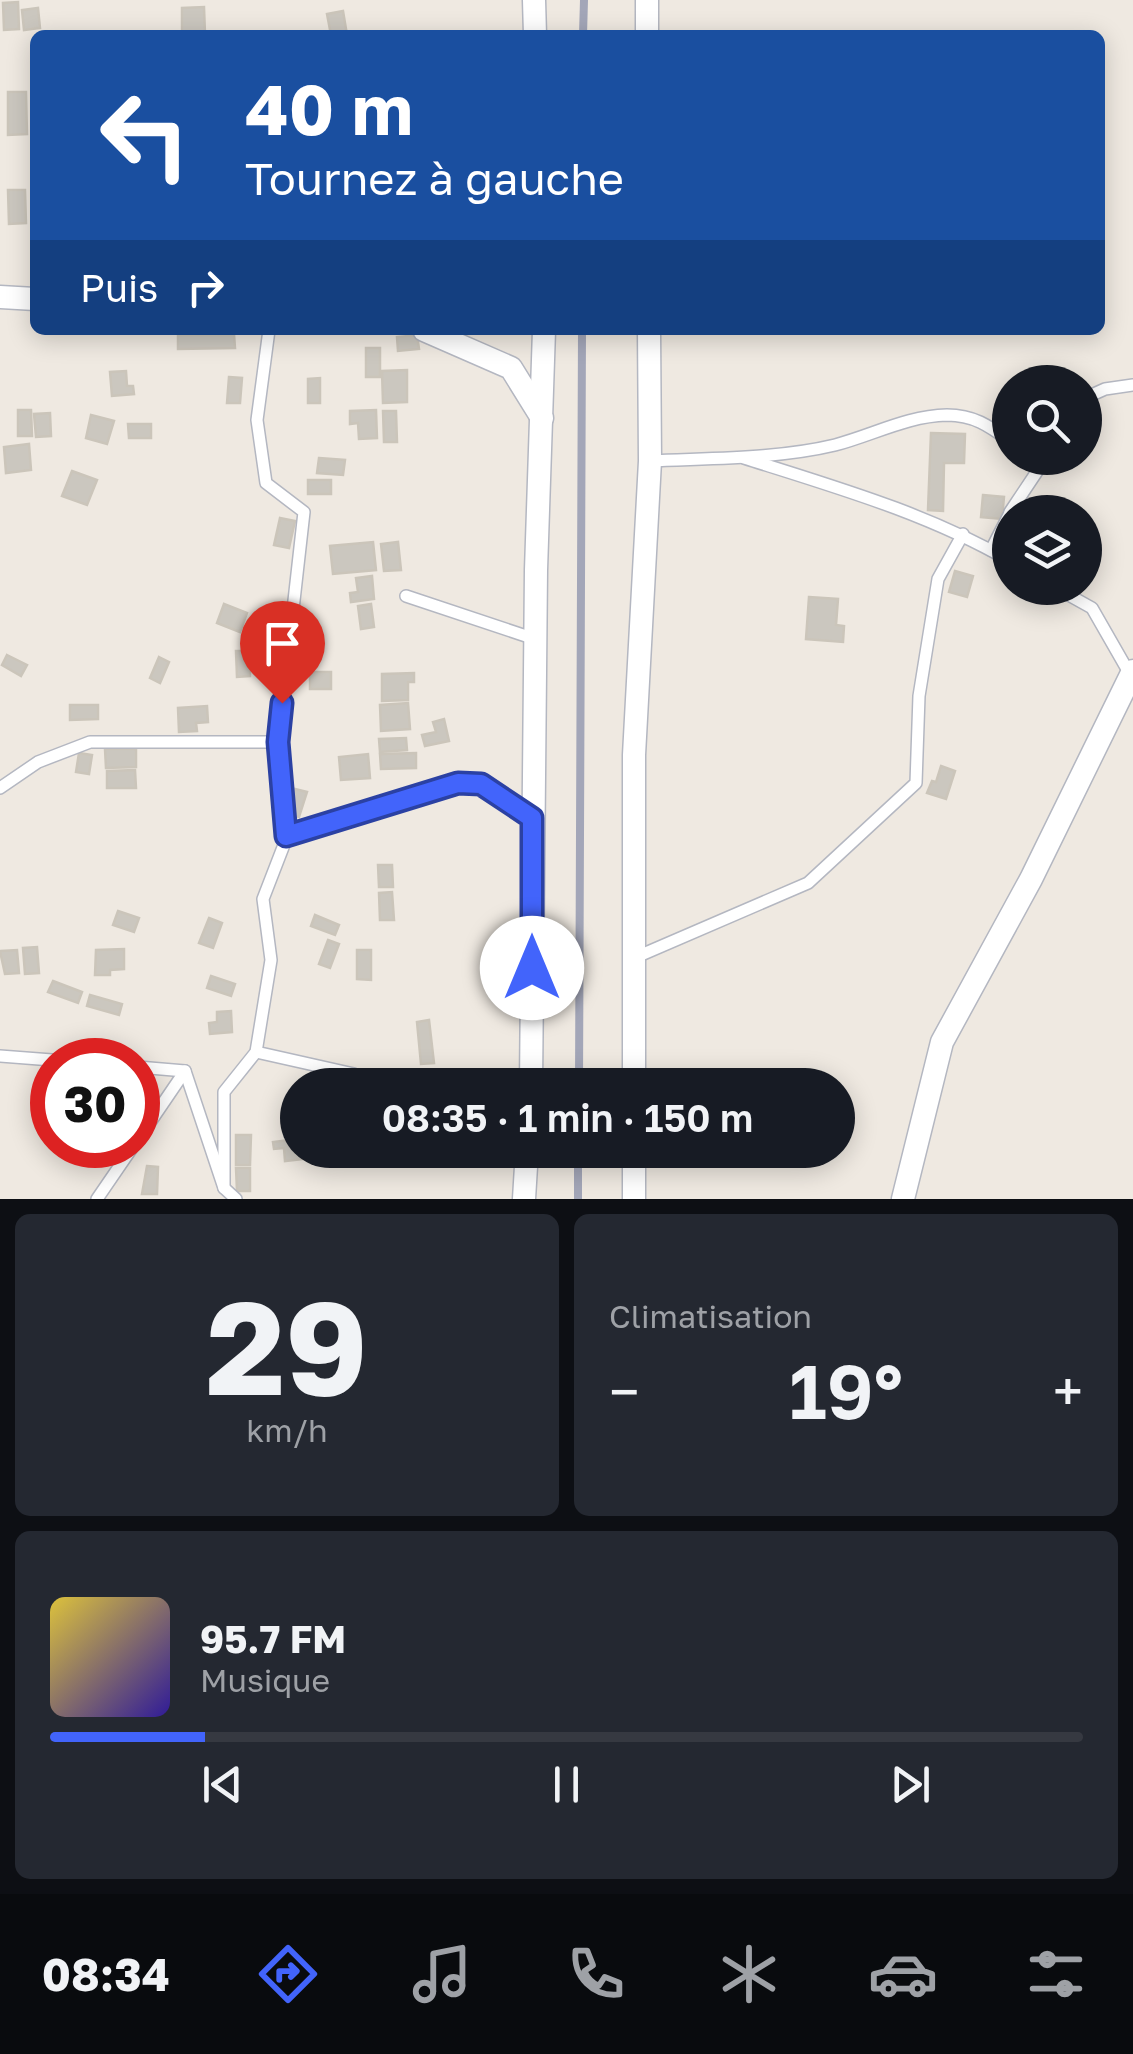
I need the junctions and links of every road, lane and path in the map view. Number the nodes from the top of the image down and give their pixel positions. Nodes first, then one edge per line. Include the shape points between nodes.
1 (534, 0) edge
2 (647, 0) edge
3 (535, 30) edge
4 (648, 30) edge
5 (0, 298) edge
6 (30, 300) edge
7 (268, 335) edge
8 (436, 335) edge
9 (544, 335) edge
10 (649, 335) edge
11 (1133, 386) edge
12 (1102, 390) edge
13 (542, 418) junction
14 (992, 428) edge
15 (740, 456) junction
16 (650, 461) junction
17 (963, 534) junction
18 (991, 550) edge
19 (406, 596) dead end
20 (1087, 605) edge
21 (535, 639) junction
22 (1132, 673) edge
23 (278, 742) junction
24 (0, 788) edge
25 (532, 818) junction
26 (286, 836) junction
27 (634, 958) junction
28 (256, 1052) junction
29 (0, 1056) edge
30 (30, 1058) edge
31 (327, 1068) edge
32 (531, 1068) edge
33 (634, 1068) edge
34 (160, 1069) edge
35 (184, 1071) junction
36 (160, 1106) edge
37 (118, 1168) edge
38 (526, 1168) edge
39 (634, 1168) edge
40 (224, 1188) junction
41 (96, 1199) edge
42 (236, 1199) edge
43 (524, 1199) edge
44 (634, 1199) edge
45 (903, 1199) edge

1 - 3 street
2 - 4 street
5 - 6 street
7 - 23 lane via 257,420 266,483 304,512
8 - 13 street via 512,368
9 - 13 street
10 - 16 street
11 - 12 lane
13 - 21 street
14 - 15 lane via 977,418 946,415 834,445
15 - 16 lane
15 - 17 lane
16 - 27 street via 634,755
17 - 18 lane
17 - 27 lane via 938,579 920,696 916,784 808,883
19 - 21 lane
20 - 22 lane
21 - 25 street
22 - 45 street via 942,1042
23 - 24 lane via 90,742 38,762
23 - 26 lane
25 - 26 lane via 481,784 458,783
25 - 32 street
26 - 28 lane via 263,899 271,960
27 - 33 street
28 - 31 lane
28 - 40 lane via 224,1092
29 - 30 lane
34 - 35 lane
35 - 36 lane
35 - 40 lane
37 - 41 lane
38 - 43 street
39 - 44 street
40 - 42 lane

